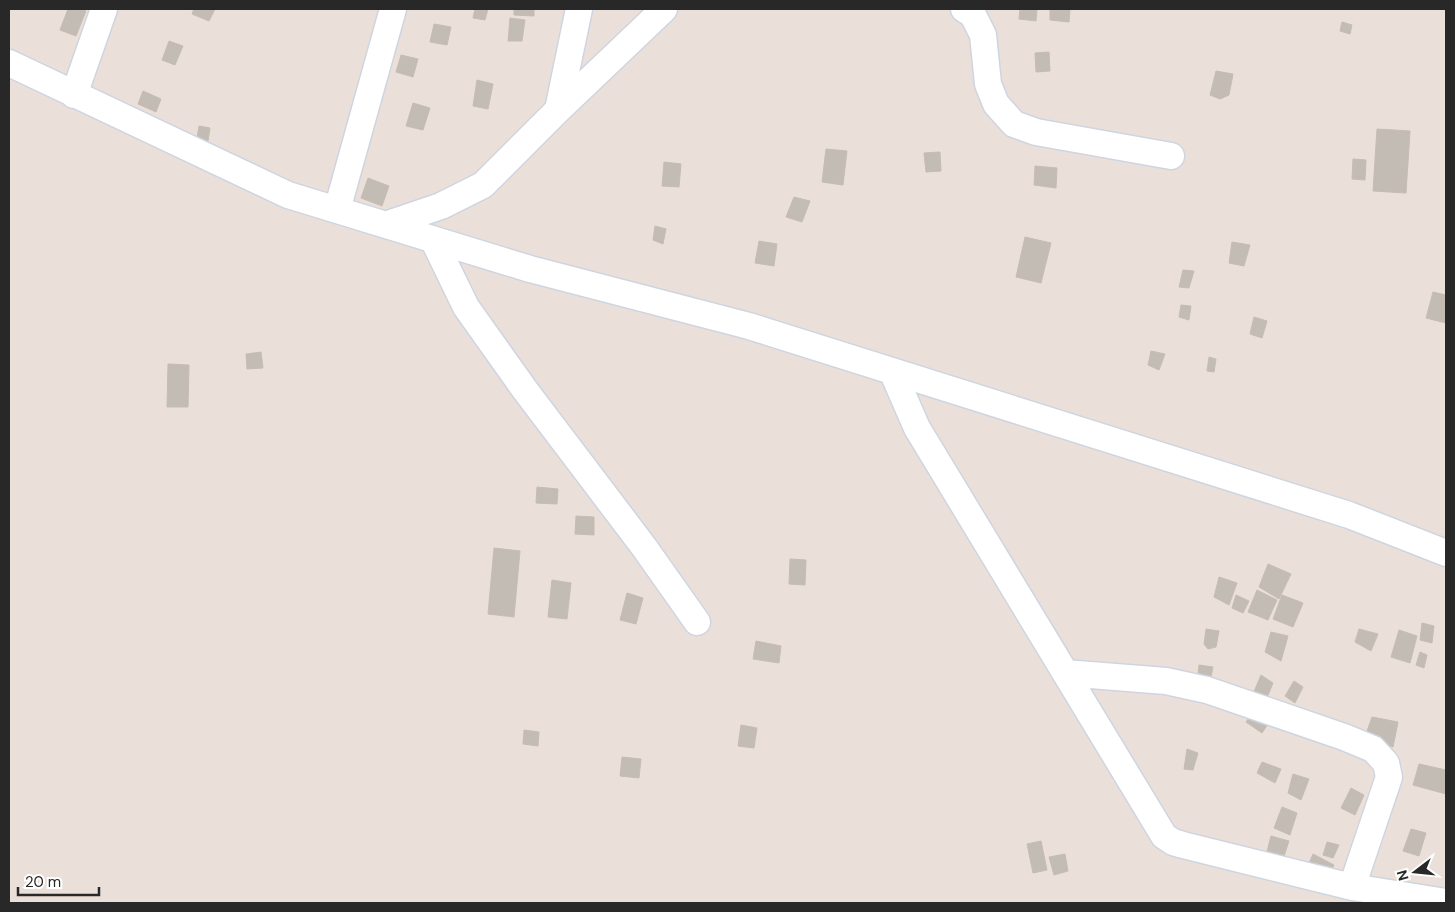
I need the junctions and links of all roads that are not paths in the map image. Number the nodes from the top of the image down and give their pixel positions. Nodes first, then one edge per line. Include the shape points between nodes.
1 (104, 9) edge
2 (393, 9) edge
3 (579, 9) edge
4 (664, 9) edge
5 (964, 9) edge
6 (9, 63) edge
7 (74, 95) junction
8 (558, 110) junction
9 (1171, 156) dead end
10 (336, 210) junction
11 (388, 224) junction
12 (433, 239) junction
13 (893, 373) junction
14 (1446, 553) edge
15 (697, 622) dead end
16 (1065, 673) junction
17 (1352, 887) junction
18 (1446, 902) edge

1 - 7 street
2 - 10 street
3 - 8 street
4 - 8 street
5 - 9 street via 972,15 983,35 988,84 996,104 1014,124 1036,132
6 - 7 street
7 - 10 street via 288,195
8 - 11 street via 482,185 441,206
10 - 11 street
11 - 12 street
12 - 13 street via 530,270 749,326
12 - 15 street via 477,322
13 - 14 street via 1349,515
13 - 16 street via 917,428
16 - 17 street via 1164,836 1183,845
16 - 17 street via 1166,681 1207,690 1373,750 1386,763 1389,777
17 - 18 street

